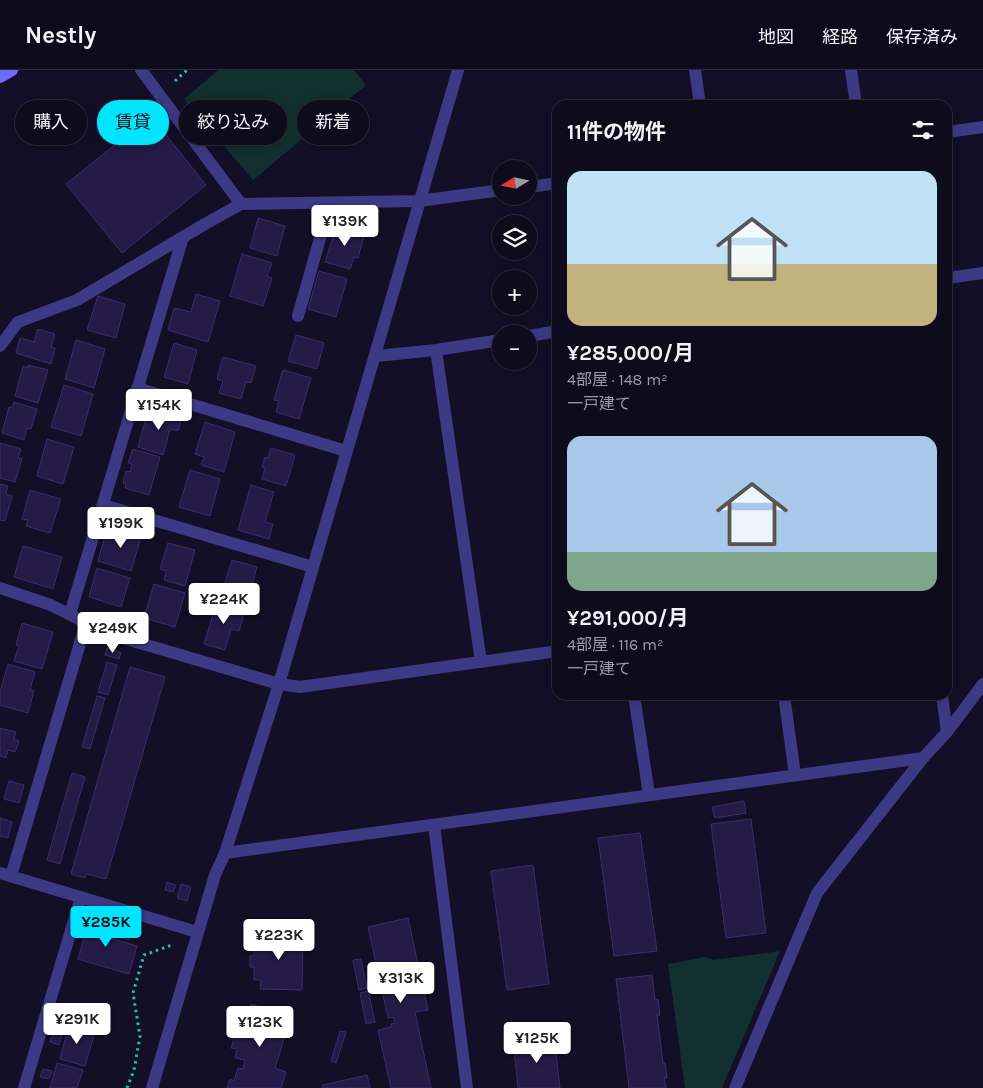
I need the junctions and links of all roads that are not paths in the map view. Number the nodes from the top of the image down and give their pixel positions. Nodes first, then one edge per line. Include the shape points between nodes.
1 (12, 70) edge
2 (141, 70) edge
3 (458, 70) edge
4 (695, 70) edge
5 (851, 70) edge
6 (0, 77) edge
7 (699, 100) edge
8 (855, 100) edge
9 (983, 127) edge
10 (952, 131) edge
11 (552, 184) edge
12 (538, 186) edge
13 (492, 191) edge
14 (419, 201) junction
15 (330, 203) junction
16 (240, 204) junction
17 (183, 237) junction
18 (983, 273) edge
19 (952, 277) edge
20 (298, 316) dead end
21 (552, 332) edge
22 (537, 335) edge
23 (492, 341) edge
24 (0, 346) edge
25 (436, 350) junction
26 (376, 356) junction
27 (137, 388) junction
28 (346, 451) junction
29 (102, 505) junction
30 (313, 567) junction
31 (0, 588) edge
32 (70, 614) junction
33 (86, 622) junction
34 (552, 652) edge
35 (481, 662) junction
36 (279, 684) junction
37 (983, 684) edge
38 (635, 700) edge
39 (785, 700) edge
40 (943, 700) edge
41 (947, 732) junction
42 (923, 758) junction
43 (795, 775) junction
44 (649, 795) junction
45 (434, 825) junction
46 (225, 853) junction
47 (6, 874) edge
48 (81, 897) junction
49 (197, 932) junction
50 (24, 1088) edge
51 (152, 1088) edge
52 (467, 1088) edge
53 (735, 1088) edge

1 - 6 main road
2 - 16 street
3 - 14 street
4 - 7 street
5 - 8 street
9 - 10 street
11 - 12 street
13 - 14 street
14 - 15 street
14 - 26 street
15 - 16 street
15 - 20 street
16 - 17 street
17 - 24 street via 77,300 18,322
17 - 27 street
18 - 19 street
21 - 22 street
23 - 25 street
25 - 26 street
25 - 35 street
26 - 28 street
27 - 28 street
27 - 29 street
28 - 30 street
29 - 30 street
29 - 32 street
30 - 36 street
31 - 32 street
32 - 33 street
33 - 36 street via 106,633
33 - 47 street
34 - 35 street
35 - 36 street via 300,687
36 - 46 street
37 - 41 street
38 - 44 street
39 - 43 street
40 - 41 street
41 - 42 street
42 - 43 street
42 - 53 street via 816,893
43 - 44 street
44 - 45 street
45 - 46 street
45 - 52 street
46 - 49 street
47 - 48 street
48 - 49 street
48 - 50 street
49 - 51 street

